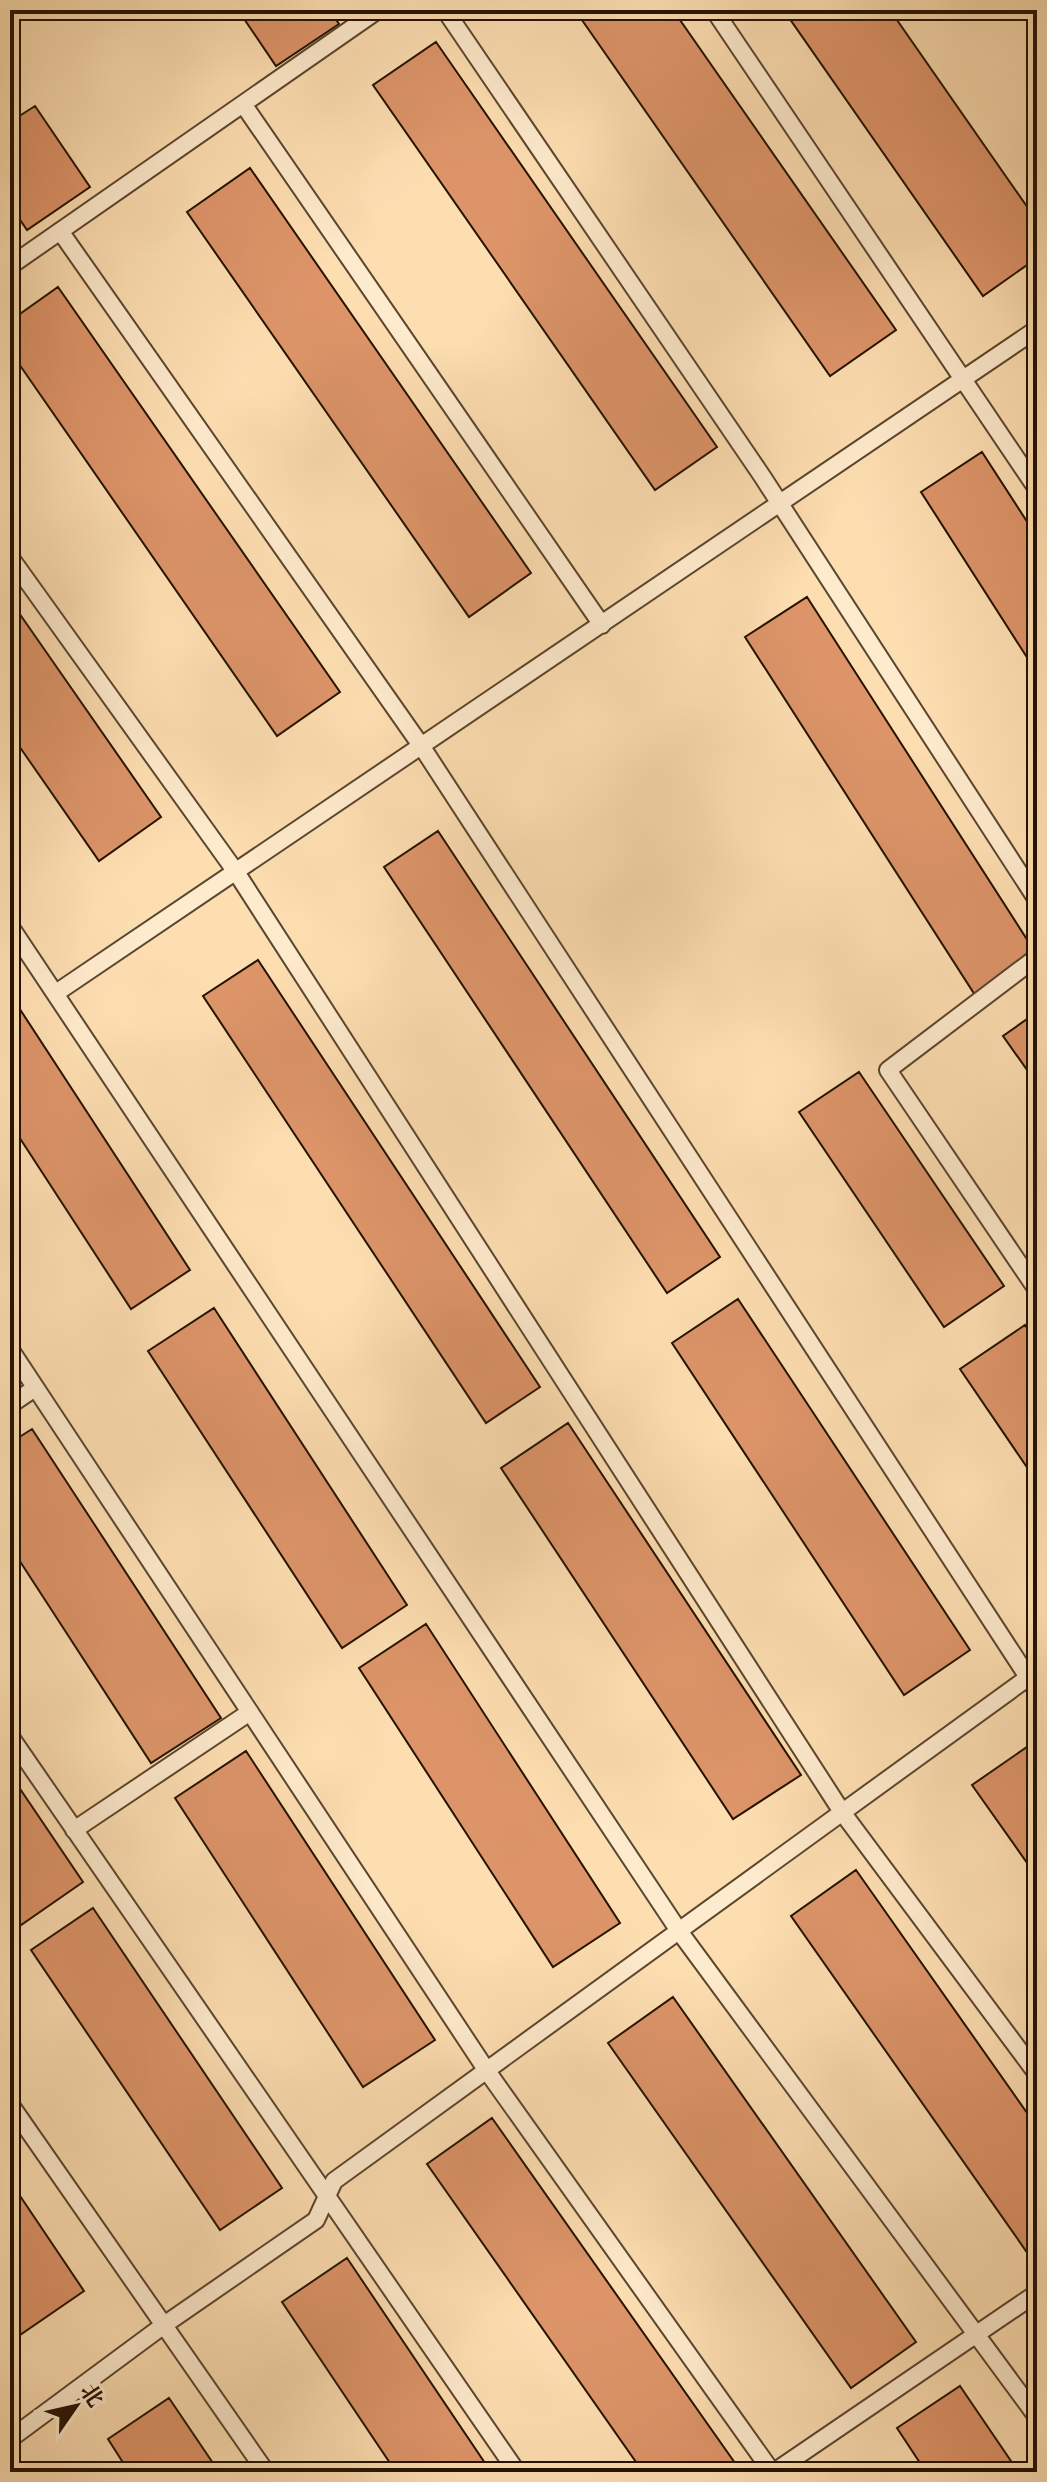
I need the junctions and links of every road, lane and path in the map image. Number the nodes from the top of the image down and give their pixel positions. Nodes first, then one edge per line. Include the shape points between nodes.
1 (378, 10) edge
2 (445, 10) edge
3 (714, 10) edge
4 (243, 104) junction
5 (60, 231) junction
6 (10, 266) edge
7 (1037, 329) edge
8 (963, 379) junction
9 (1037, 489) edge
10 (780, 505) junction
11 (10, 557) edge
12 (602, 625) junction
13 (422, 747) junction
14 (236, 872) junction
15 (1037, 900) edge
16 (10, 926) edge
17 (1037, 957) edge
18 (56, 993) junction
19 (1037, 1290) edge
20 (10, 1349) edge
21 (35, 1388) junction
22 (10, 1405) edge
23 (1034, 1680) edge
24 (250, 1712) junction
25 (10, 1736) edge
26 (842, 1812) junction
27 (74, 1830) junction
28 (679, 1931) junction
29 (487, 2071) junction
30 (1037, 2074) edge
31 (10, 2104) edge
32 (327, 2198) junction
33 (1037, 2293) edge
34 (164, 2325) junction
35 (976, 2336) junction
36 (1037, 2417) edge
37 (10, 2439) edge
38 (266, 2472) edge
39 (517, 2472) edge
40 (773, 2472) edge

1 - 4 lane
2 - 10 lane
3 - 8 lane
4 - 5 lane
4 - 12 lane
5 - 6 lane
5 - 13 lane
7 - 8 lane
8 - 9 lane
8 - 10 lane
10 - 12 lane
10 - 15 lane
11 - 14 lane
12 - 13 lane
13 - 14 lane
13 - 23 lane
14 - 18 lane
14 - 26 lane
16 - 18 lane
17 - 19 lane via 888,1070
18 - 28 lane
20 - 21 lane
21 - 22 lane
21 - 24 lane
23 - 26 lane
24 - 27 lane
24 - 29 lane
25 - 27 lane
26 - 28 lane
26 - 30 lane
27 - 32 lane
28 - 29 lane
28 - 35 lane
29 - 32 lane via 334,2181
29 - 40 lane
31 - 34 lane
32 - 34 lane via 316,2220
32 - 39 lane
33 - 35 lane
34 - 37 lane
34 - 38 lane
35 - 36 lane
35 - 40 lane

